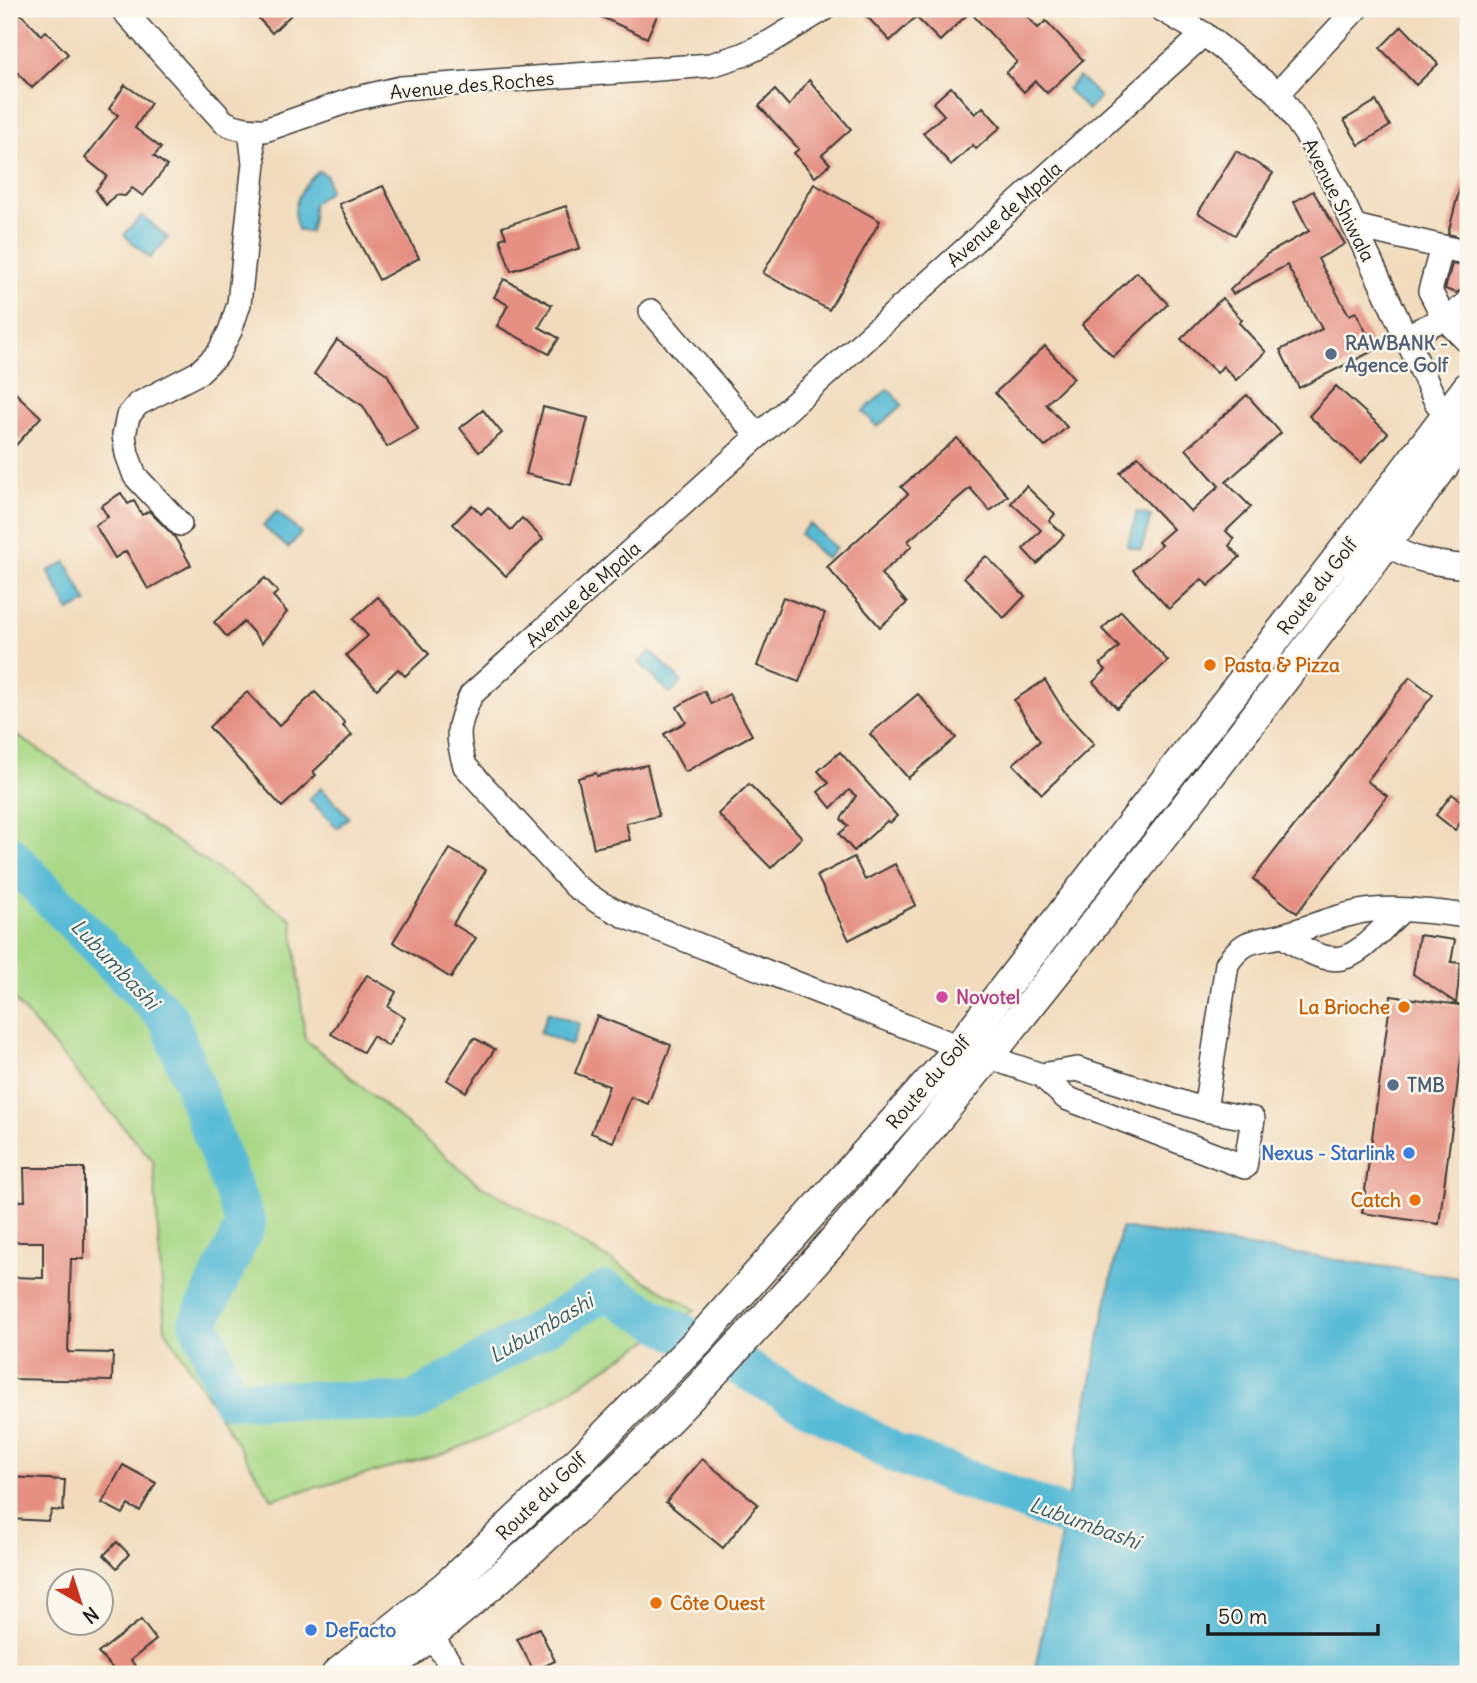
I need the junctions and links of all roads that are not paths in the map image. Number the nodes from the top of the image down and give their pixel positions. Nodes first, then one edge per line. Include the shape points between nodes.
1 (122, 9) edge
2 (824, 9) edge
3 (1161, 9) edge
4 (1356, 9) edge
5 (1204, 34) junction
6 (1278, 93) junction
7 (250, 130) junction
8 (1354, 226) junction
9 (1442, 247) junction
10 (1468, 253) edge
11 (1468, 302) edge
12 (651, 311) dead end
13 (1444, 318) junction
14 (1405, 336) junction
15 (1468, 342) edge
16 (1468, 387) edge
17 (1461, 426) edge
18 (758, 436) junction
19 (180, 524) dead end
20 (1363, 526) junction
21 (1387, 544) junction
22 (1468, 567) edge
23 (1401, 911) junction
24 (1468, 916) edge
25 (1283, 936) junction
26 (959, 1048) junction
27 (987, 1058) junction
28 (1041, 1075) junction
29 (1205, 1110) junction
30 (423, 1624) junction
31 (337, 1674) edge
32 (380, 1674) edge
33 (457, 1674) edge

1 - 7 street via 223,122
2 - 7 street, Avenue des Roches via 761,46 711,65 401,88 265,130
3 - 5 street, Avenue Shiwala
4 - 6 street
5 - 6 street, Avenue Shiwala
5 - 18 street, Avenue de Mpala
6 - 8 street, Avenue Shiwala via 1310,139
7 - 19 street via 254,163 239,304 230,331 218,354 198,373 138,404 128,416 124,435 135,475
8 - 9 street
8 - 14 street, Avenue Shiwala
9 - 10 street
9 - 13 street via 1430,292
11 - 13 street
12 - 18 street
13 - 14 street
13 - 15 street
14 - 17 street, Avenue Shiwala via 1429,388
16 - 17 main road, Route du Golf
17 - 20 main road, Route du Golf
17 - 21 main road
18 - 26 street, Avenue de Mpala via 471,695 459,722 465,766 575,886 600,903
20 - 21 main road
20 - 26 main road, Route du Golf
21 - 22 street via 1424,561
21 - 27 main road
23 - 24 street
23 - 25 street via 1356,912
23 - 25 street via 1346,958 1316,955
25 - 29 street via 1245,944 1227,964
26 - 27 street, Avenue de Mpala
26 - 30 main road, Route du Golf via 698,1341
27 - 28 street, Avenue de Mpala
27 - 30 main road via 750,1336 660,1430 508,1570
28 - 29 street via 1077,1069
28 - 29 street via 1066,1098 1245,1167 1253,1119
30 - 31 main road, Route du Golf
30 - 32 main road
30 - 33 street

